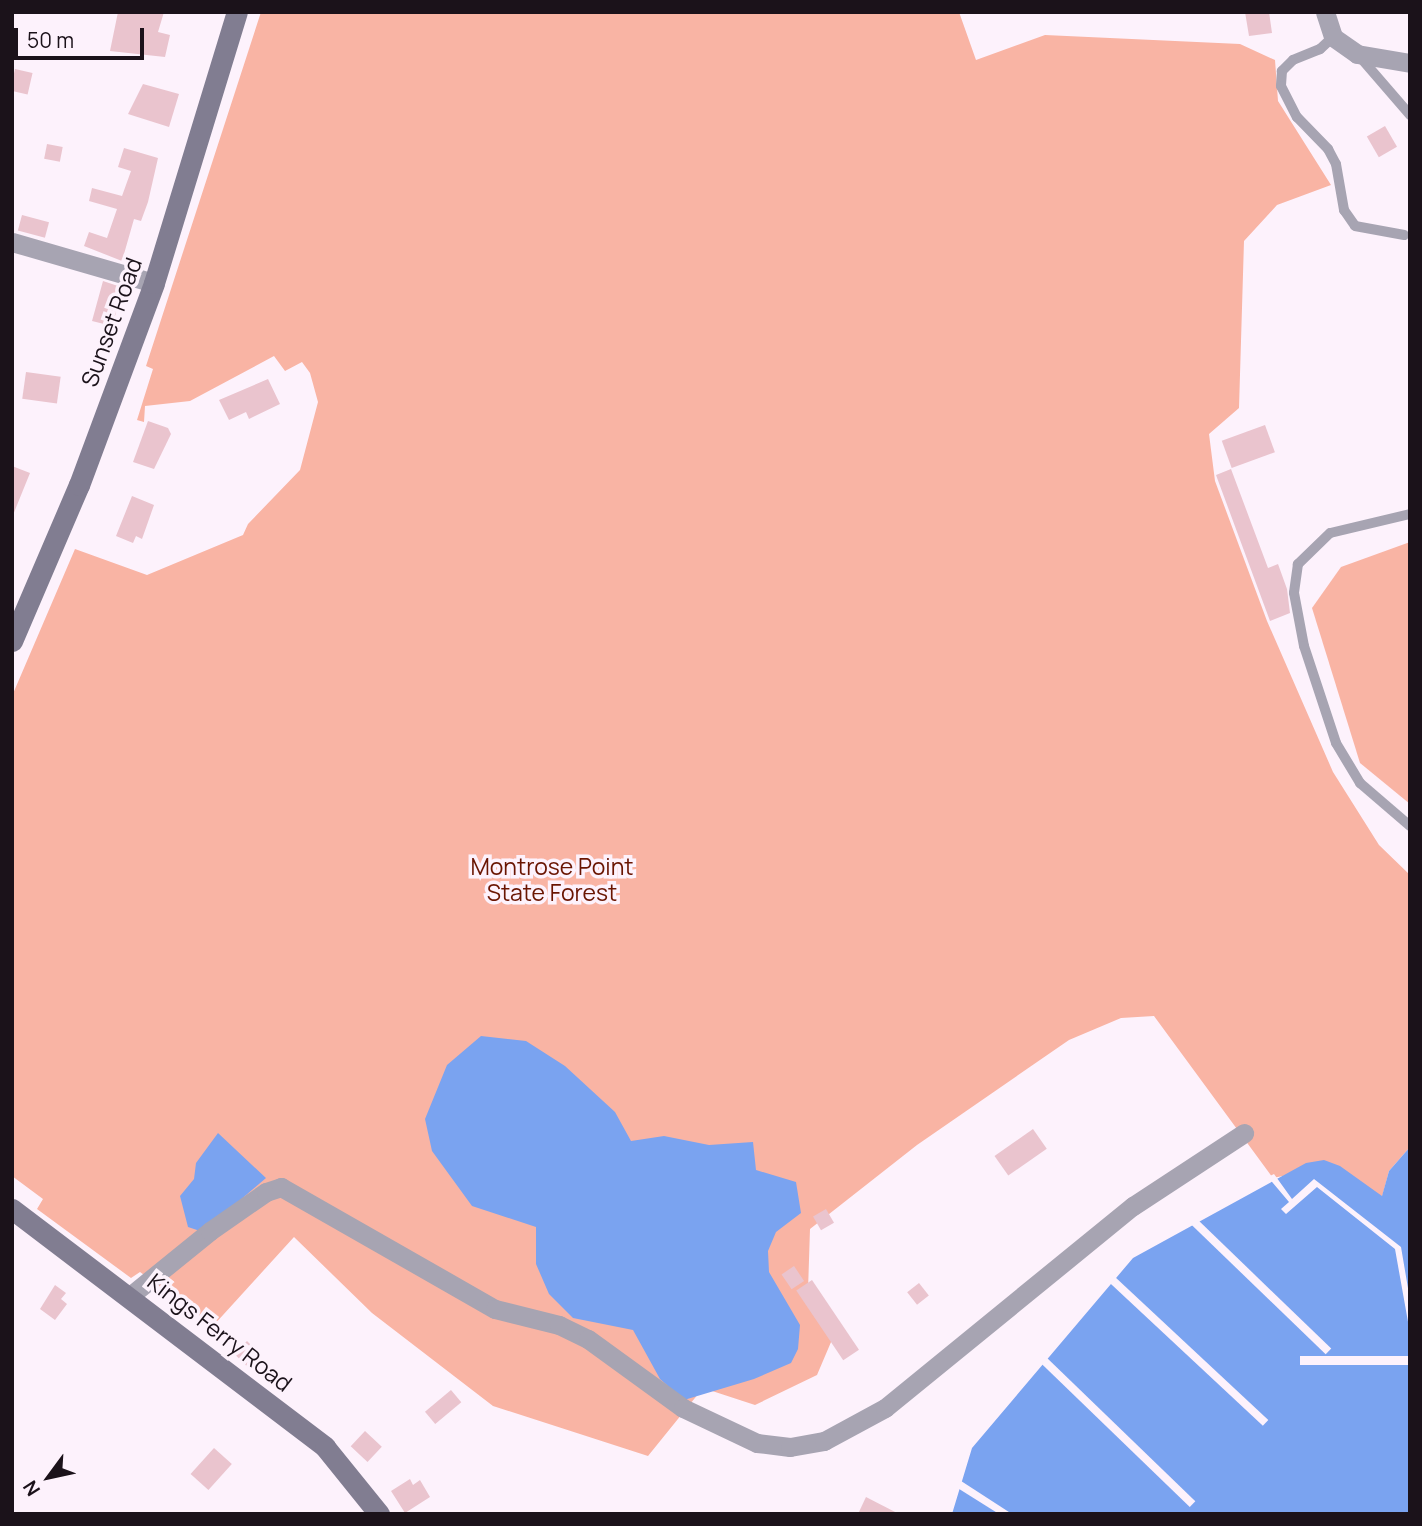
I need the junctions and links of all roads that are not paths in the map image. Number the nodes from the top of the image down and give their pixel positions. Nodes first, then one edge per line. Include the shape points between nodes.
1 (237, 12) edge
2 (1325, 12) edge
3 (1333, 37) junction
4 (1357, 54) junction
5 (1410, 63) edge
6 (1410, 116) edge
7 (1408, 234) edge
8 (12, 242) edge
9 (154, 283) junction
10 (1410, 514) edge
11 (12, 641) edge
12 (1410, 826) edge
13 (1244, 1133) dead end
14 (12, 1209) edge
15 (130, 1296) junction
16 (379, 1514) edge

1 - 9 street, Sunset Road
2 - 3 street
3 - 4 street
3 - 7 lane via 1320,49 1293,60 1282,71 1281,86 1297,117 1336,164 1344,210 1355,226
4 - 5 street
4 - 6 lane
8 - 9 street
9 - 11 street, Sunset Road via 79,485
10 - 12 lane via 1330,533 1311,546 1298,564 1294,593 1304,646 1336,743 1360,783
13 - 15 street via 1133,1206 884,1408 824,1441 790,1447 757,1443 683,1408 588,1339 559,1325 495,1309 281,1187 266,1192 222,1223
14 - 15 street, Kings Ferry Road
15 - 16 street, Kings Ferry Road via 325,1447

